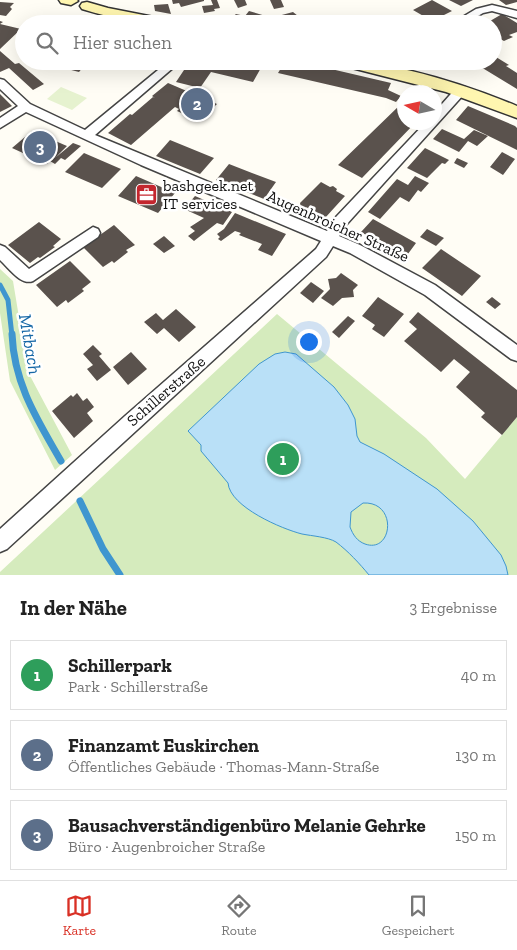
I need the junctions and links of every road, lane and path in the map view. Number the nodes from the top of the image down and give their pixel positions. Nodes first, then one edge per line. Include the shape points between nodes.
1 (69, 0) edge
2 (104, 0) edge
3 (87, 6) junction
4 (128, 15) joint
5 (474, 15) edge
6 (517, 15) edge
7 (165, 70) edge
8 (399, 70) edge
9 (0, 83) edge
10 (461, 90) junction
11 (26, 107) junction
12 (517, 112) edge
13 (442, 113) edge
14 (0, 124) edge
15 (426, 130) edge
16 (86, 136) junction
17 (94, 233) dead end
18 (331, 239) junction
19 (0, 250) edge
20 (517, 354) edge
21 (0, 542) edge

1 - 3 street
2 - 3 street
2 - 4 street
3 - 4 street
5 - 6 street via 491,6
7 - 16 street
8 - 10 street
9 - 11 street, Augenbroicher Straße
10 - 12 street
10 - 13 street, Schillerstraße
11 - 14 street
11 - 16 street, Augenbroicher Straße
15 - 18 street, Schillerstraße via 341,221
16 - 18 street, Augenbroicher Straße
17 - 19 street via 28,277
18 - 20 street, Augenbroicher Straße via 388,265 430,290
18 - 21 street, Schillerstraße via 321,253

